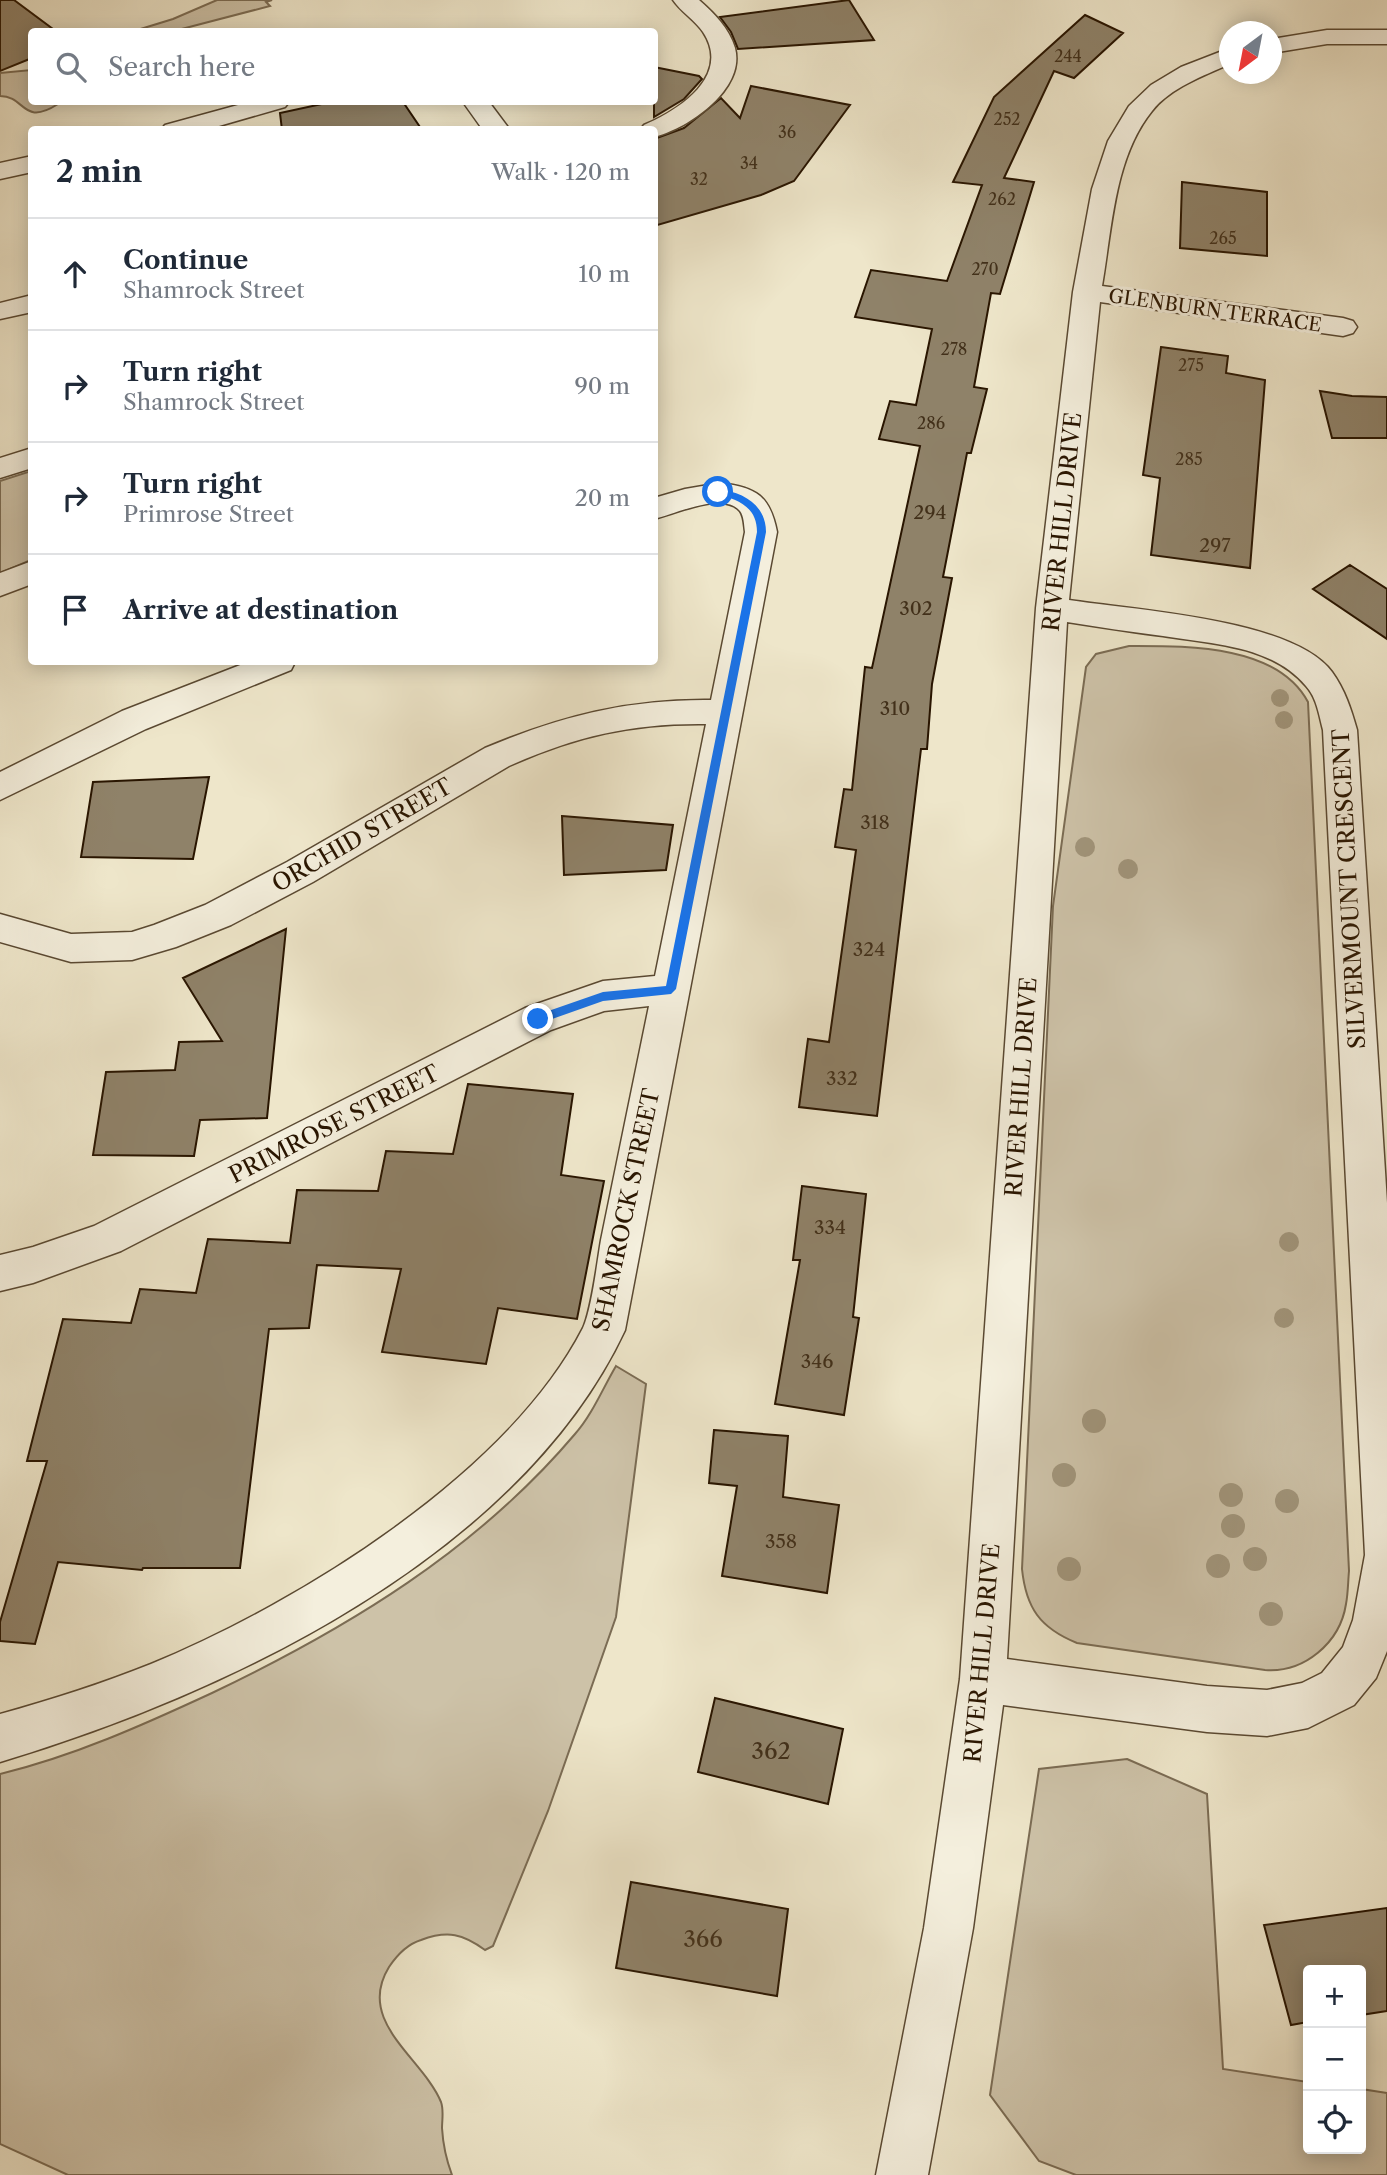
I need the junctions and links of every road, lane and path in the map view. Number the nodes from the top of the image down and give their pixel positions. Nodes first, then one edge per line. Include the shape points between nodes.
1 (685, 0) edge
2 (1387, 37) edge
3 (1282, 44) edge
4 (1219, 60) edge
5 (265, 105) edge
6 (478, 105) edge
7 (189, 126) edge
8 (494, 126) edge
9 (658, 128) edge
10 (28, 165) edge
11 (0, 171) edge
12 (1087, 292) junction
13 (28, 304) edge
14 (0, 311) edge
15 (1343, 327) dead end
16 (28, 459) edge
17 (0, 468) edge
18 (658, 508) edge
19 (28, 574) edge
20 (0, 585) edge
21 (1052, 608) junction
22 (272, 665) edge
23 (726, 712) junction
24 (0, 787) edge
25 (0, 928) edge
26 (671, 989) junction
27 (0, 1273) edge
28 (1387, 1556) edge
29 (983, 1679) junction
30 (0, 1738) edge
31 (902, 2175) edge

1 - 9 street via 715,32 724,58 722,70 695,107
2 - 3 street via 1327,37
4 - 12 street, RIVER HILL DRIVE via 1160,90 1130,124 1105,189
5 - 7 street
6 - 8 street
10 - 11 street
12 - 15 street, GLENBURN TERRACE
12 - 21 street, RIVER HILL DRIVE
13 - 14 street
16 - 17 street
18 - 23 street, SHAMROCK STREET via 701,494 732,494 757,510 761,520
19 - 20 street
21 - 28 street, SILVERMOUNT CRESCENT via 1250,638 1302,663 1331,691 1340,730
21 - 29 street, RIVER HILL DRIVE
22 - 24 street via 105,733
23 - 25 street, ORCHID STREET via 606,717 529,742 300,872 218,915 163,937 132,946 71,948
23 - 26 street, SHAMROCK STREET
26 - 27 street, PRIMROSE STREET via 603,996 538,1019 107,1238
26 - 30 street, SHAMROCK STREET via 604,1331 589,1363 548,1418 477,1489 419,1537 282,1624 133,1696
28 - 29 street, SILVERMOUNT CRESCENT via 1376,1620 1360,1662 1338,1689 1308,1705 1268,1713 1207,1709
29 - 31 street, RIVER HILL DRIVE via 941,1971

